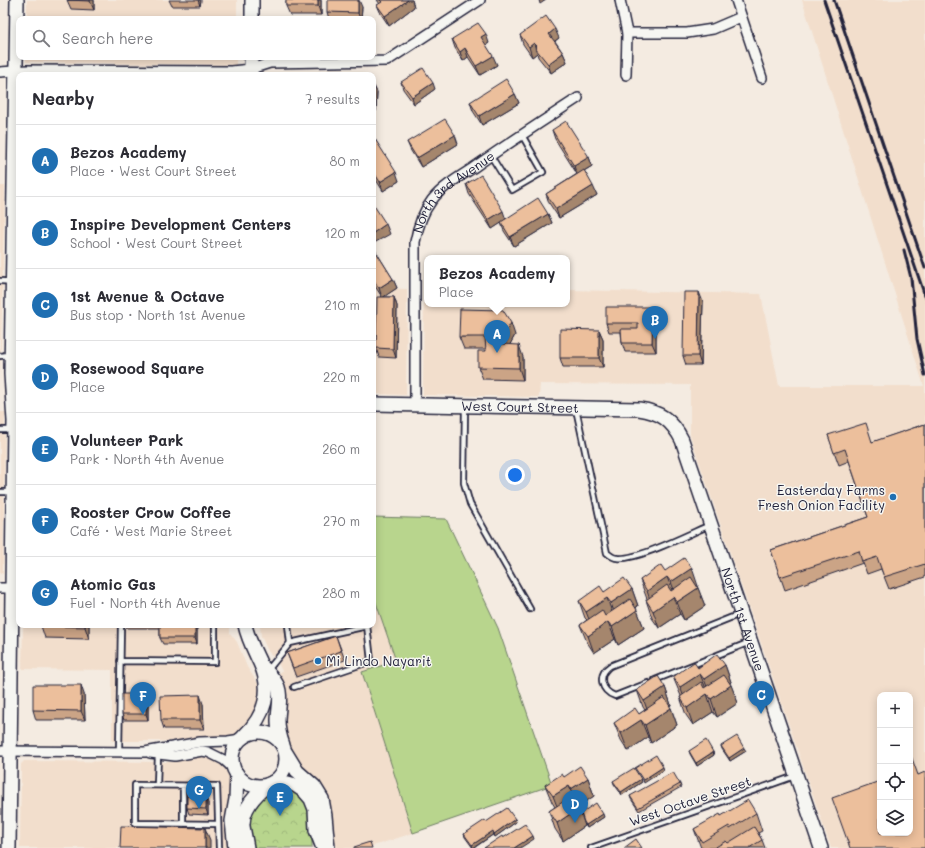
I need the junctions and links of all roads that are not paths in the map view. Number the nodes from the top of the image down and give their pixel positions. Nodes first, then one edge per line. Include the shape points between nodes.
1 (17, 0) edge
2 (252, 0) edge
3 (480, 0) edge
4 (620, 0) edge
5 (736, 0) edge
6 (17, 16) edge
7 (252, 16) edge
8 (741, 17) junction
9 (627, 33) junction
10 (16, 60) edge
11 (251, 67) edge
12 (0, 72) edge
13 (16, 72) junction
14 (626, 75) dead end
15 (762, 78) dead end
16 (578, 98) dead end
17 (522, 135) junction
18 (491, 155) junction
19 (16, 227) edge
20 (16, 252) edge
21 (11, 282) edge
22 (16, 325) edge
23 (6, 355) edge
24 (11, 398) edge
25 (376, 404) edge
26 (415, 405) junction
27 (465, 405) junction
28 (576, 408) junction
29 (666, 417) joint
30 (0, 430) edge
31 (14, 430) junction
32 (16, 476) edge
33 (0, 492) edge
34 (13, 492) junction
35 (711, 524) junction
36 (6, 588) edge
37 (530, 609) dead end
38 (741, 614) junction
39 (121, 628) edge
40 (215, 628) edge
41 (246, 628) edge
42 (288, 628) edge
43 (358, 628) edge
44 (367, 628) edge
45 (751, 642) junction
46 (290, 643) junction
47 (120, 661) junction
48 (264, 668) junction
49 (294, 686) dead end
50 (242, 737) junction
51 (285, 750) junction
52 (5, 751) edge
53 (119, 751) junction
54 (145, 752) junction
55 (158, 755) junction
56 (235, 772) junction
57 (797, 776) junction
58 (271, 783) junction
59 (157, 785) junction
60 (183, 786) junction
61 (183, 824) junction
62 (218, 824) junction
63 (9, 848) edge
64 (218, 848) edge
65 (235, 848) edge
66 (247, 848) edge
67 (323, 848) edge
68 (328, 848) edge
69 (591, 848) edge
70 (821, 848) edge

1 - 6 street
2 - 7 street
3 - 11 street via 387,61 270,63
4 - 9 street
5 - 8 street
8 - 9 street via 713,29 687,34
8 - 15 street
9 - 14 street
10 - 13 street
11 - 13 street via 231,72
12 - 13 street
16 - 17 street, North 3rd Avenue
17 - 18 street, North 3rd Avenue
17 - 18 lane via 543,172 512,190
18 - 26 street, North 3rd Avenue via 448,186 433,199 422,214 415,242
19 - 20 street
20 - 21 street
21 - 22 street
22 - 23 street
23 - 24 street
24 - 31 street
25 - 26 street, West Court Street
26 - 27 street, West Court Street
27 - 28 street, West Court Street
27 - 37 lane via 464,484 470,504
28 - 29 street, West Court Street via 639,409
28 - 35 lane via 607,553 618,559 629,558
29 - 35 street, North 1st Avenue via 682,440
30 - 31 lane
31 - 32 street
32 - 34 street
33 - 34 lane
34 - 36 street
35 - 38 street, North 1st Avenue
36 - 52 street
38 - 45 street, North 1st Avenue
38 - 45 lane via 610,666 603,675 603,684 606,690 615,696
39 - 47 lane
40 - 47 lane via 215,662
41 - 48 street
42 - 46 lane
43 - 46 lane
44 - 49 lane via 371,661
45 - 57 street, North 1st Avenue
46 - 48 lane
47 - 53 lane
48 - 50 street via 265,703 259,717
48 - 51 street via 275,681 279,692 278,728
50 - 51 street via 254,732 268,733 275,736
50 - 54 street
50 - 56 street via 232,754
51 - 58 street via 285,768 280,777
51 - 68 street via 297,772 314,786 322,799
52 - 53 street
52 - 63 street
53 - 54 street
54 - 55 street
55 - 56 street via 182,756 208,752 224,760
55 - 59 lane
56 - 58 street via 248,784 262,786
56 - 65 street via 236,799 232,821
57 - 69 lane, West Octave Street
57 - 70 street, North 1st Avenue
58 - 66 street via 253,798 246,810 243,824
58 - 67 street via 295,785 311,799 315,809 316,830
59 - 60 lane
59 - 61 lane via 135,785 135,823
60 - 61 lane
60 - 62 lane via 217,786
61 - 62 lane
62 - 64 lane

